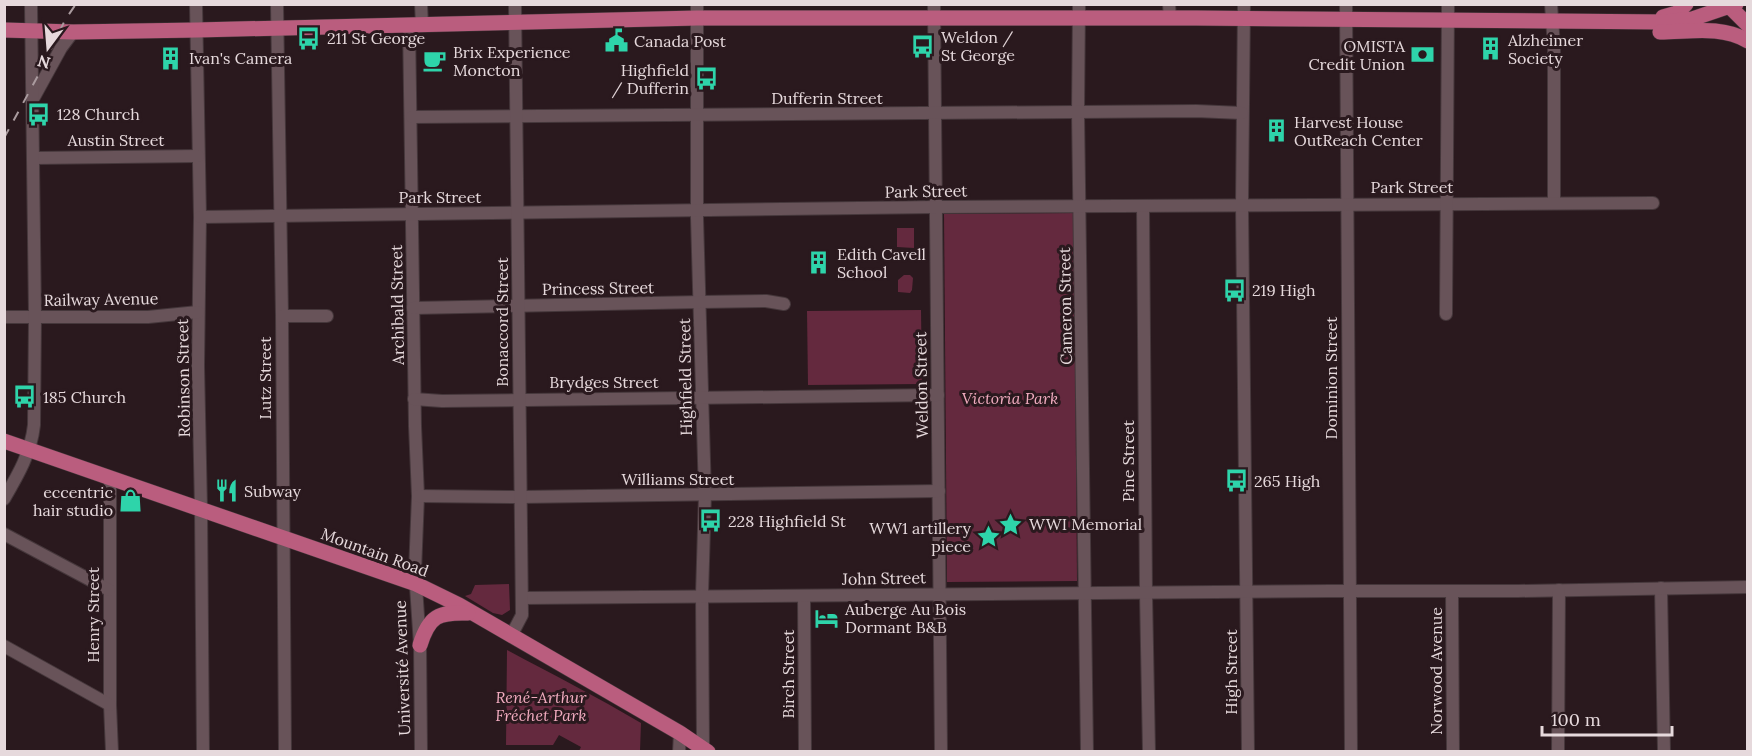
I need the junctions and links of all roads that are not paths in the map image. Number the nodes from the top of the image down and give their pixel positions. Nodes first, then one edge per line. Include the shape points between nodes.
1 (31, 4) edge
2 (196, 4) edge
3 (277, 4) edge
4 (421, 4) edge
5 (515, 4) edge
6 (1448, 4) edge
7 (1551, 4) edge
8 (1686, 4) edge
9 (1731, 5) edge
10 (697, 11) edge
11 (935, 11) edge
12 (1079, 12) edge
13 (1169, 12) edge
14 (1244, 12) edge
15 (1346, 12) edge
16 (1448, 21) junction
17 (515, 22) junction
18 (1551, 22) junction
19 (1603, 23) junction
20 (415, 25) junction
21 (1748, 25) edge
22 (277, 28) junction
23 (31, 29) junction
24 (4, 30) edge
25 (197, 30) junction
26 (73, 32) junction
27 (1748, 41) edge
28 (33, 100) junction
29 (935, 113) junction
30 (1078, 113) junction
31 (1242, 113) junction
32 (518, 115) junction
33 (698, 115) junction
34 (411, 117) junction
35 (198, 156) junction
36 (34, 158) junction
37 (1554, 203) junction
38 (1653, 203) dead end
39 (1346, 204) junction
40 (1447, 204) junction
41 (1242, 205) junction
42 (1081, 206) junction
43 (936, 207) junction
44 (1143, 207) junction
45 (697, 210) junction
46 (518, 212) junction
47 (413, 213) junction
48 (280, 215) junction
49 (200, 217) junction
50 (700, 302) junction
51 (784, 304) dead end
52 (518, 305) junction
53 (413, 308) junction
54 (198, 312) junction
55 (1446, 314) dead end
56 (282, 316) junction
57 (327, 316) dead end
58 (4, 317) edge
59 (35, 317) junction
60 (938, 395) junction
61 (702, 397) junction
62 (414, 399) junction
63 (519, 399) junction
64 (4, 441) edge
65 (29, 450) junction
66 (110, 479) junction
67 (939, 491) junction
68 (417, 495) junction
69 (705, 495) junction
70 (520, 497) junction
71 (4, 499) edge
72 (201, 509) junction
73 (4, 534) edge
74 (283, 538) junction
75 (416, 584) junction
76 (1748, 587) edge
77 (1661, 588) junction
78 (109, 590) junction
79 (1559, 590) junction
80 (1246, 591) junction
81 (1349, 591) junction
82 (1452, 591) junction
83 (1083, 592) junction
84 (940, 594) junction
85 (1146, 594) junction
86 (702, 596) junction
87 (804, 596) junction
88 (522, 598) junction
89 (473, 613) junction
90 (511, 636) junction
91 (420, 645) junction
92 (4, 646) edge
93 (110, 705) junction
94 (680, 733) junction
95 (706, 750) edge
96 (112, 752) edge
97 (203, 752) edge
98 (285, 752) edge
99 (421, 752) edge
100 (678, 752) edge
101 (805, 752) edge
102 (941, 752) edge
103 (1087, 752) edge
104 (1149, 752) edge
105 (1248, 752) edge
106 (1351, 752) edge
107 (1453, 752) edge
108 (1558, 752) edge
109 (1664, 752) edge

1 - 23 street
2 - 25 street, Robinson Street
3 - 22 street, Lutz Street
4 - 20 street, Archibald Street
5 - 17 street, Bonaccord Street
6 - 16 street
7 - 18 street
8 - 19 main road via 1671,16
9 - 19 main road via 1683,21
9 - 21 main road
10 - 11 main road
10 - 17 main road
10 - 33 street, Highfield Street
11 - 12 main road
11 - 29 street, Weldon Street
12 - 13 main road
12 - 30 street, Cameron Street
13 - 14 main road
14 - 15 main road
14 - 31 street, High Street
15 - 16 main road
15 - 39 street, Dominion Street
16 - 18 main road
16 - 40 street
17 - 20 main road
17 - 32 street, Bonaccord Street
18 - 19 main road
18 - 37 street
19 - 27 main road via 1654,32 1726,32
20 - 22 main road
20 - 34 street, Archibald Street
22 - 25 main road
22 - 48 street, Lutz Street
23 - 24 main road
23 - 26 main road
23 - 28 street
25 - 26 main road
25 - 35 street, Robinson Street
26 - 28 street
28 - 36 street
29 - 30 street, Dufferin Street
29 - 33 street, Dufferin Street
29 - 43 street, Weldon Street
30 - 31 street, Dufferin Street
30 - 42 street, Cameron Street
31 - 41 street, High Street
32 - 33 street, Dufferin Street
32 - 34 street, Dufferin Street
32 - 46 street, Bonaccord Street
33 - 45 street, Highfield Street
34 - 47 street, Archibald Street
35 - 36 street, Austin Street
35 - 49 street, Robinson Street
36 - 59 street
37 - 38 street, Park Street
37 - 40 street, Park Street
39 - 40 street, Park Street
39 - 41 street, Park Street
39 - 81 street, Dominion Street
40 - 55 street
41 - 44 street, Park Street
41 - 80 street, High Street
42 - 43 street, Park Street
42 - 44 street, Park Street
42 - 83 street, Cameron Street
43 - 45 street, Park Street
43 - 60 street, Weldon Street
44 - 85 street, Pine Street
45 - 46 street, Park Street
45 - 50 street, Highfield Street
46 - 47 street, Park Street
46 - 52 street, Bonaccord Street
47 - 48 street, Park Street
47 - 53 street, Archibald Street
48 - 49 street, Park Street
48 - 56 street, Lutz Street
49 - 54 street, Robinson Street
50 - 51 street, Princess Street
50 - 52 street, Princess Street
50 - 61 street, Highfield Street
52 - 53 street, Princess Street
52 - 63 street, Bonaccord Street
53 - 62 street, Archibald Street
54 - 59 street, Railway Avenue via 148,317
54 - 72 street, Robinson Street
56 - 57 street
56 - 74 street, Lutz Street
58 - 59 street, Railway Avenue
59 - 65 street via 34,425
60 - 61 street, Brydges Street
60 - 67 street, Weldon Street
61 - 63 street, Brydges Street
61 - 69 street, Highfield Street
62 - 63 street, Brydges Street
62 - 68 street, Archibald Street
63 - 70 street, Bonaccord Street
64 - 65 main road, Mountain Road
65 - 66 main road, Mountain Road
65 - 71 street
66 - 72 main road, Mountain Road
66 - 78 street, Henry Street
67 - 69 street, Williams Street
67 - 84 street, Weldon Street
68 - 70 street, Williams Street
68 - 75 street, Archibald Street
69 - 70 street, Williams Street
69 - 86 street, Highfield Street
70 - 88 street, Bonaccord Street
72 - 74 main road, Mountain Road
72 - 97 street, Robinson Street
73 - 78 street
74 - 75 main road, Mountain Road
74 - 98 street, Lutz Street
75 - 89 main road, Mountain Road
75 - 91 street, Université Avenue
76 - 77 street, John Street
77 - 79 street, John Street
77 - 109 street
78 - 93 street, Henry Street
79 - 82 street, John Street
79 - 108 street
80 - 81 street, John Street
80 - 85 street, John Street
80 - 105 street, High Street
81 - 82 street, John Street
81 - 106 street, Dominion Street
82 - 107 street, Norwood Avenue
83 - 84 street, John Street
83 - 85 street, John Street
83 - 103 street, Cameron Street
84 - 87 street, John Street
84 - 102 street, Weldon Street
85 - 104 street, Pine Street
86 - 87 street, John Street
86 - 88 street, John Street
86 - 95 street, Highfield Street
87 - 101 street, Birch Street
88 - 90 street, Bonaccord Street via 522,615
89 - 90 main road, Mountain Road
89 - 91 main road via 448,612 435,618
90 - 94 main road, Mountain Road
91 - 99 street, Université Avenue
92 - 93 street
93 - 96 street, Henry Street
94 - 95 main road, Mountain Road
94 - 100 street

